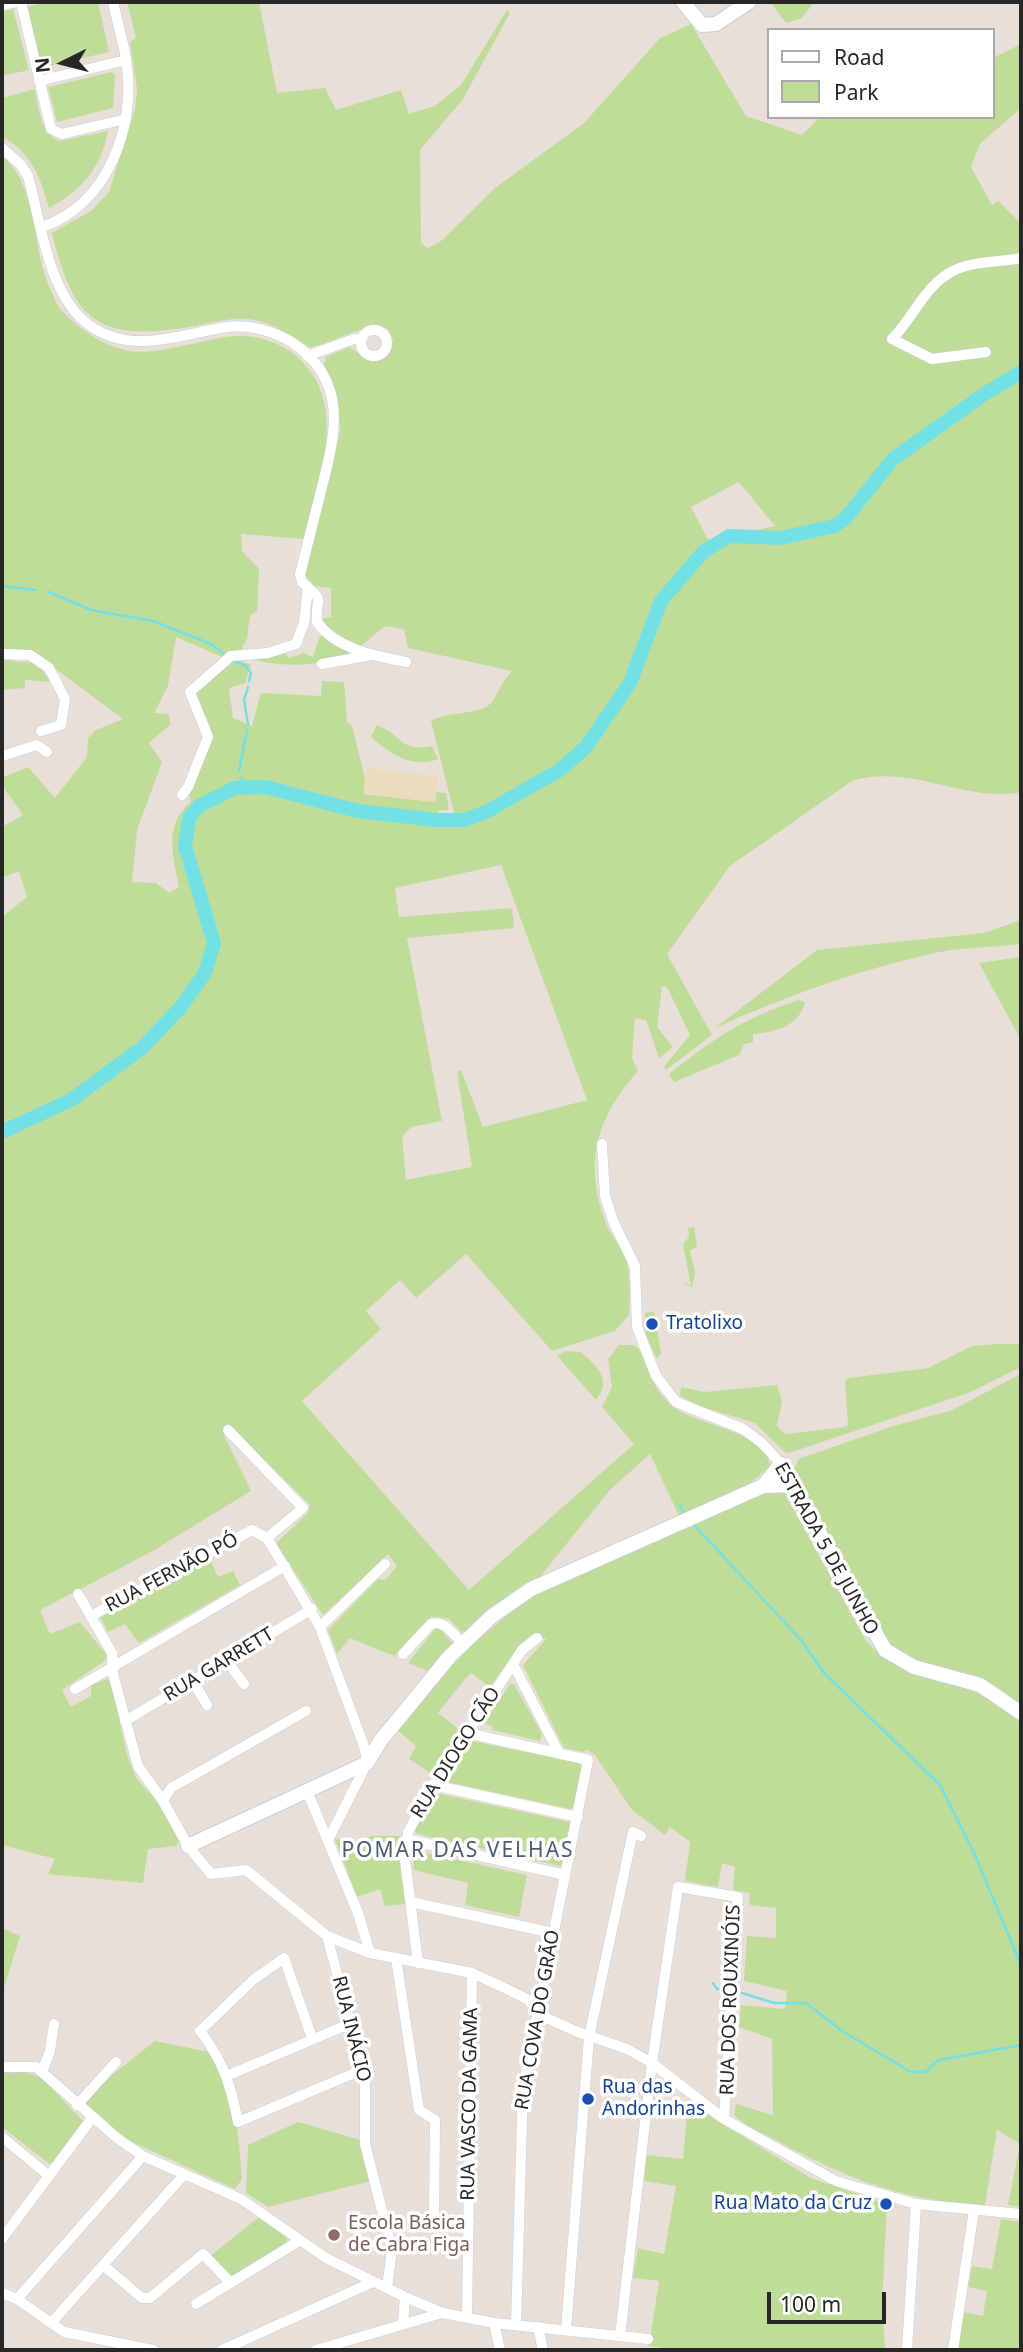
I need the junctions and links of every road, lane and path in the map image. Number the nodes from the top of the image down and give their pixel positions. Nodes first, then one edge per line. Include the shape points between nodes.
1 (19, 2) edge
2 (113, 2) edge
3 (683, 2) edge
4 (749, 2) edge
5 (2, 5) edge
6 (126, 60) junction
7 (40, 81) junction
8 (126, 119) junction
9 (2, 148) edge
10 (42, 227) junction
11 (1021, 258) edge
12 (362, 340) dead end
13 (986, 352) dead end
14 (307, 355) junction
15 (307, 587) junction
16 (2, 654) edge
17 (372, 655) junction
18 (406, 662) dead end
19 (322, 664) dead end
20 (41, 731) dead end
21 (47, 752) dead end
22 (2, 756) edge
23 (182, 795) dead end
24 (602, 1144) dead end
25 (228, 1430) dead end
26 (781, 1464) junction
27 (791, 1485) junction
28 (763, 1486) junction
29 (268, 1538) junction
30 (385, 1564) dead end
31 (285, 1566) junction
32 (78, 1594) dead end
33 (312, 1609) junction
34 (91, 1616) junction
35 (320, 1627) junction
36 (537, 1639) dead end
37 (462, 1643) junction
38 (403, 1654) dead end
39 (227, 1661) junction
40 (115, 1663) junction
41 (513, 1664) junction
42 (193, 1681) junction
43 (244, 1684) dead end
44 (75, 1689) dead end
45 (207, 1705) dead end
46 (306, 1711) dead end
47 (1021, 1713) edge
48 (125, 1720) junction
49 (467, 1733) junction
50 (559, 1753) junction
51 (367, 1763) junction
52 (433, 1785) junction
53 (307, 1791) junction
54 (163, 1801) junction
55 (578, 1817) junction
56 (641, 1836) dead end
57 (406, 1839) junction
58 (328, 1840) junction
59 (188, 1846) junction
60 (565, 1875) junction
61 (411, 1902) junction
62 (553, 1933) junction
63 (327, 1936) junction
64 (370, 1952) junction
65 (396, 1958) junction
66 (418, 1963) junction
67 (472, 1973) junction
68 (536, 2013) junction
69 (54, 2024) dead end
70 (349, 2024) junction
71 (589, 2037) junction
72 (312, 2038) junction
73 (116, 2062) dead end
74 (652, 2063) junction
75 (2, 2067) edge
76 (362, 2070) junction
77 (42, 2072) junction
78 (229, 2075) junction
79 (77, 2105) junction
80 (92, 2118) junction
81 (724, 2119) junction
82 (2, 2137) edge
83 (144, 2155) junction
84 (49, 2176) junction
85 (183, 2176) junction
86 (916, 2204) junction
87 (974, 2210) junction
88 (1021, 2214) edge
89 (469, 2223) junction
90 (2, 2239) edge
91 (299, 2241) junction
92 (103, 2264) junction
93 (231, 2283) junction
94 (373, 2283) junction
95 (387, 2288) junction
96 (2, 2293) edge
97 (405, 2297) junction
98 (17, 2299) junction
99 (196, 2304) dead end
100 (443, 2313) junction
101 (467, 2318) junction
102 (51, 2323) junction
103 (494, 2323) junction
104 (403, 2324) junction
105 (516, 2325) junction
106 (538, 2327) junction
107 (566, 2330) junction
108 (620, 2336) junction
109 (648, 2339) dead end
110 (153, 2350) edge
111 (222, 2350) edge
112 (316, 2350) edge
113 (500, 2350) edge
114 (543, 2350) edge
115 (907, 2350) edge
116 (953, 2350) edge

1 - 5 street
1 - 7 street
2 - 6 street
3 - 4 street via 702,25 710,26
6 - 7 street
6 - 8 street
7 - 8 street via 50,125 58,134
8 - 10 street via 115,156 100,184 69,214
9 - 10 street via 28,176
10 - 14 street via 55,280 68,304 109,337 154,342 241,326 277,335
11 - 13 street via 958,268 942,277 892,339 925,358
12 - 14 street
14 - 15 street via 327,385 335,413 334,441 300,574
15 - 17 street via 320,600 317,622 325,632
15 - 23 street via 304,624 296,644 268,653 231,656 190,692 208,737
16 - 20 street via 30,655 48,668 65,699 61,725
17 - 18 street
17 - 19 street
21 - 22 street via 37,745
24 - 26 street, ESTRADA 5 DE JUNHO via 608,1209 635,1266 636,1321 648,1359 671,1398 743,1429
25 - 29 street via 303,1508
26 - 27 street, ESTRADA 5 DE JUNHO
26 - 28 street
27 - 28 street
27 - 47 street, ESTRADA 5 DE JUNHO via 885,1650 914,1667 973,1682
28 - 37 street via 531,1589
29 - 31 street
29 - 34 street, RUA FERNÃO PÓ via 252,1530
30 - 35 street
31 - 33 street
31 - 40 street
32 - 34 street
33 - 35 street
33 - 39 street, RUA GARRETT
34 - 40 street
35 - 51 street
36 - 41 street, RUA DIOGO CÃO
37 - 38 street via 437,1622
37 - 51 street
39 - 42 street, RUA GARRETT
39 - 43 street
40 - 44 street
40 - 48 street via 113,1674
41 - 49 street, RUA DIOGO CÃO
41 - 50 street
42 - 45 street
42 - 48 street, RUA GARRETT
46 - 54 street via 171,1788
48 - 54 street via 138,1766
49 - 50 street
49 - 52 street, RUA DIOGO CÃO
50 - 55 street, RUA COVA DO GRÃO via 588,1760
51 - 53 street
51 - 58 street
52 - 55 street
52 - 57 street, RUA DIOGO CÃO
53 - 58 street
53 - 59 street
54 - 59 street
55 - 60 street, RUA COVA DO GRÃO
56 - 71 street via 633,1832
57 - 60 street
57 - 61 street, RUA DIOGO CÃO
58 - 64 street
59 - 63 street via 211,1874 246,1870
60 - 62 street, RUA COVA DO GRÃO
61 - 62 street
61 - 66 street, RUA DIOGO CÃO
62 - 68 street, RUA COVA DO GRÃO
63 - 64 street
63 - 70 street, RUA INÁCIO
64 - 65 street
65 - 66 street
65 - 89 street via 419,2109 435,2120 434,2223
66 - 67 street
67 - 68 street via 529,2000
67 - 89 street, RUA VASCO DA GAMA
68 - 71 street
68 - 105 street, RUA COVA DO GRÃO via 521,2110
69 - 77 street
70 - 72 street
70 - 76 street, RUA INÁCIO
71 - 74 street
71 - 107 street
72 - 78 street
72 - 78 street via 284,1958 253,1980 200,2031
73 - 79 street
74 - 81 street
74 - 81 street, RUA DOS ROUXINÓIS via 678,1887 738,1897
74 - 108 street
75 - 77 street via 36,2067
76 - 78 street via 238,2122
76 - 95 street, RUA INÁCIO via 367,2089 365,2144 392,2250
77 - 79 street
79 - 80 street
80 - 83 street
80 - 84 street
81 - 86 street via 836,2181
82 - 84 street
83 - 85 street
83 - 98 street
84 - 90 street
85 - 91 street via 241,2199
85 - 92 street
86 - 87 street
86 - 115 street
87 - 88 street
87 - 116 street
89 - 101 street, RUA VASCO DA GAMA
91 - 93 street
91 - 94 street
92 - 93 street via 142,2298 150,2298 203,2254
92 - 102 street
93 - 99 street
94 - 95 street
94 - 111 street
95 - 97 street
96 - 98 street
97 - 100 street
97 - 104 street
98 - 102 street
100 - 101 street
100 - 104 street
101 - 103 street
102 - 110 street via 64,2332
103 - 105 street
103 - 113 street
104 - 112 street
105 - 106 street
106 - 107 street
106 - 114 street
107 - 108 street
108 - 109 street

